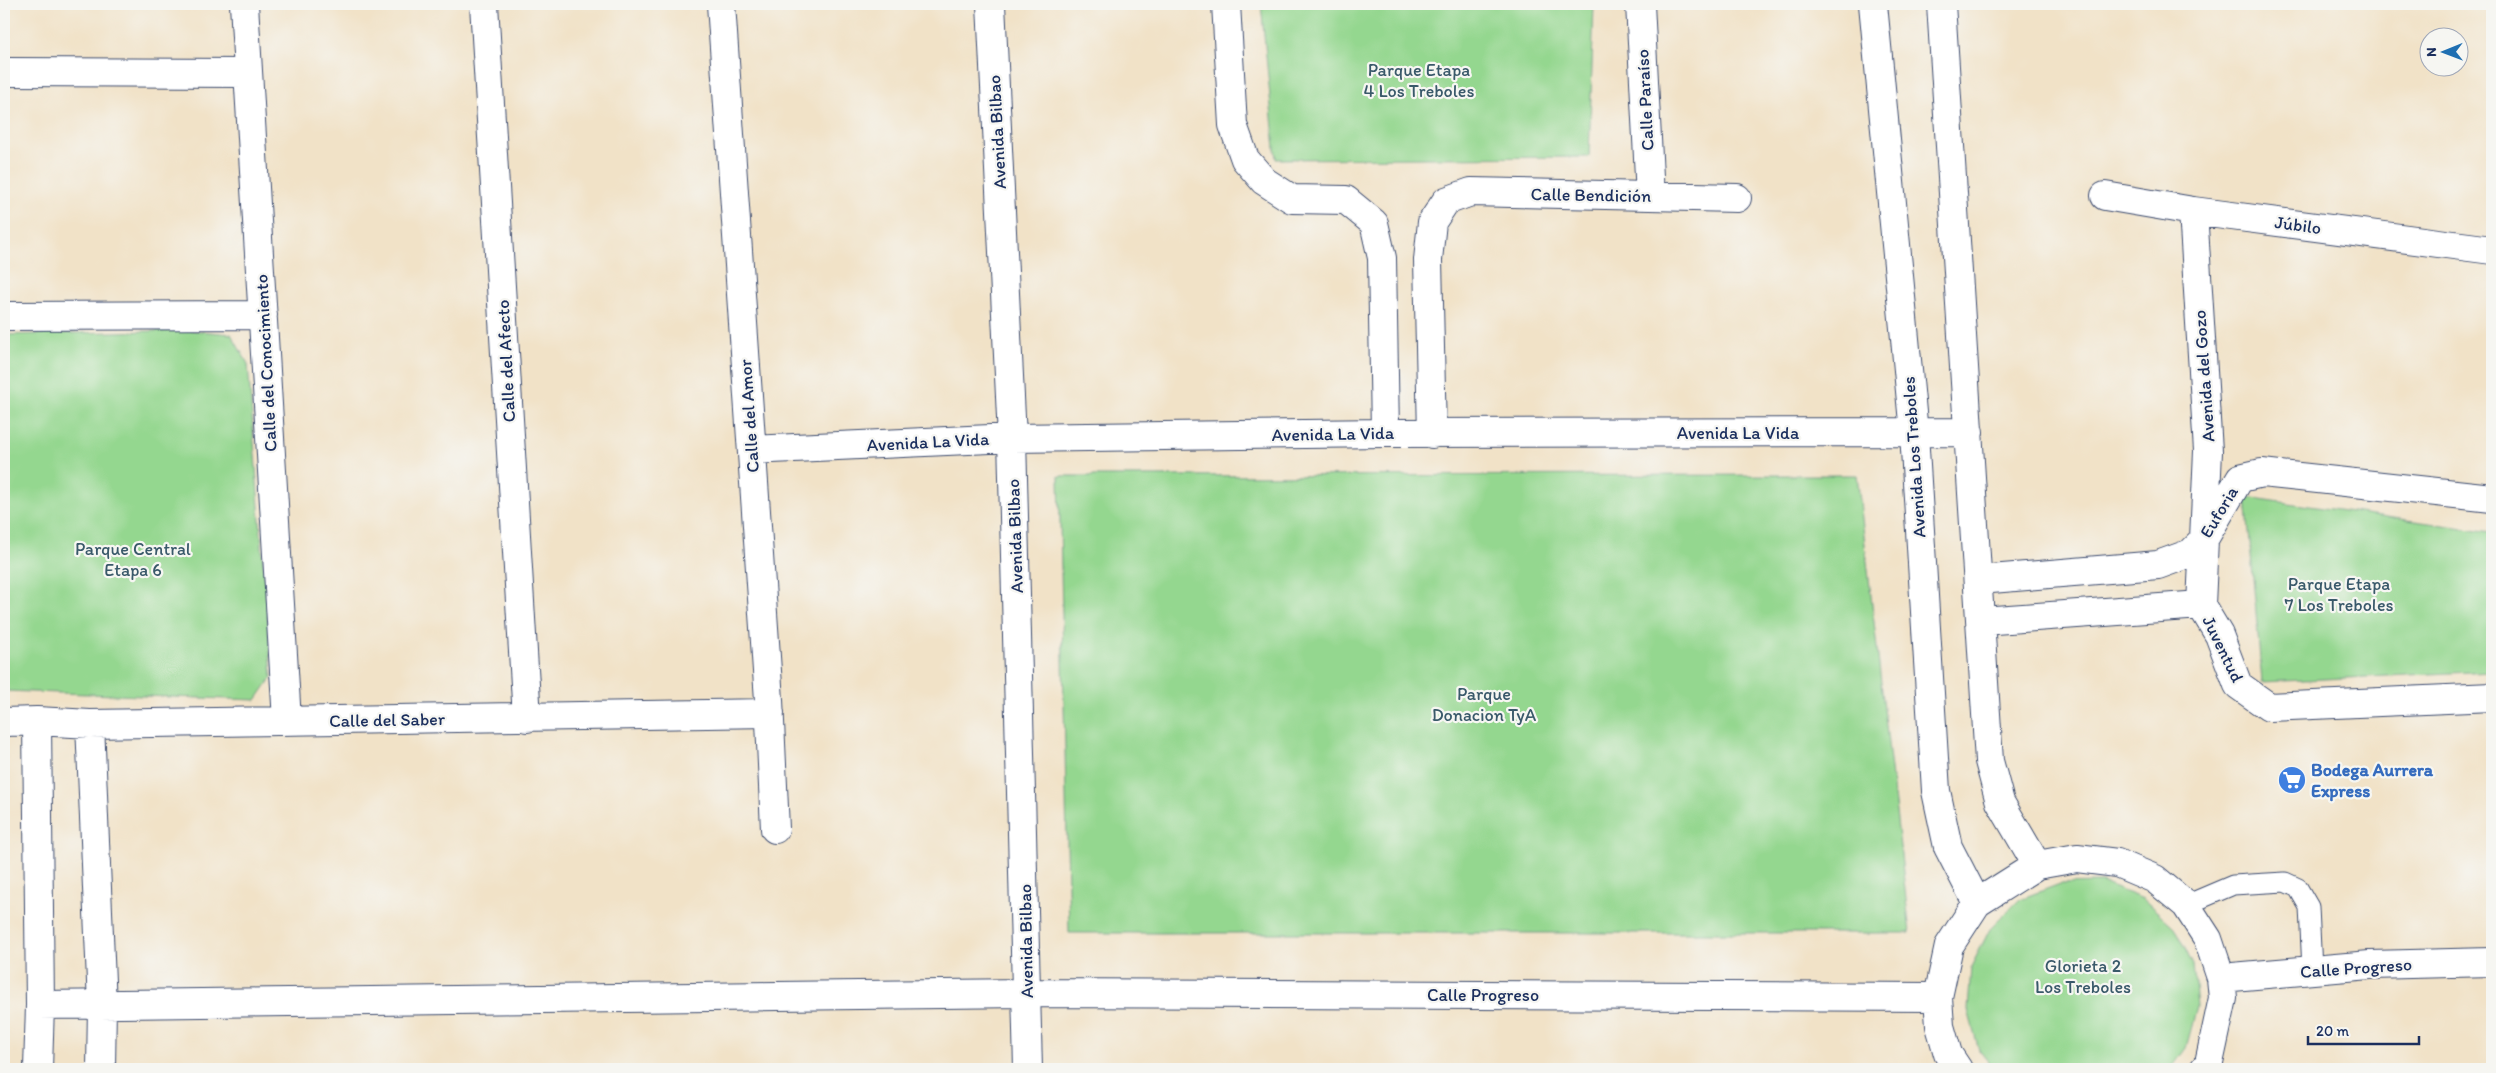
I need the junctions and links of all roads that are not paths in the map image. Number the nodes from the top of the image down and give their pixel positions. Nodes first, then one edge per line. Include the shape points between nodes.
1 (244, 4) edge
2 (484, 4) edge
3 (721, 4) edge
4 (990, 4) edge
5 (1226, 4) edge
6 (1640, 4) edge
7 (1873, 4) edge
8 (1941, 4) edge
9 (4, 72) edge
10 (248, 73) junction
11 (1650, 196) junction
12 (2105, 196) dead end
13 (1738, 198) dead end
14 (2193, 211) junction
15 (2492, 250) edge
16 (263, 315) junction
17 (4, 316) edge
18 (1969, 432) junction
19 (1386, 433) junction
20 (1914, 433) junction
21 (1432, 434) junction
22 (1012, 438) junction
23 (752, 450) junction
24 (2492, 498) edge
25 (2203, 541) junction
26 (1979, 580) junction
27 (2201, 605) junction
28 (1981, 621) junction
29 (2492, 697) edge
30 (770, 713) junction
31 (527, 718) junction
32 (37, 720) junction
33 (287, 721) junction
34 (4, 722) edge
35 (90, 724) junction
36 (775, 829) dead end
37 (2037, 865) junction
38 (1977, 903) junction
39 (2186, 905) junction
40 (2492, 962) edge
41 (2312, 970) junction
42 (2222, 988) junction
43 (1028, 993) junction
44 (1938, 997) junction
45 (40, 1005) junction
46 (102, 1005) junction
47 (1951, 1064) edge
48 (38, 1069) edge
49 (102, 1069) edge
50 (1028, 1069) edge
51 (2204, 1069) edge
52 (2228, 1069) edge

1 - 10 street, Calle del Conocimiento
2 - 31 street, Calle del Afecto
3 - 23 street, Calle del Amor
4 - 22 street, Avenida Bilbao
5 - 19 street via 1233,125 1245,159 1264,181 1292,199 1346,200 1374,223 1382,258
6 - 11 street, Calle Paraíso
7 - 20 street, Avenida Los Treboles
8 - 18 street
9 - 10 street
10 - 16 street, Calle del Conocimiento
11 - 13 street, Calle Bendición
11 - 21 street, Calle Bendición via 1471,192 1446,201 1432,222 1428,260
12 - 14 street, Júbilo
14 - 15 street, Júbilo
14 - 25 street, Avenida del Gozo via 2208,451
16 - 17 street
16 - 33 street, Calle del Conocimiento
18 - 20 street, Avenida La Vida
18 - 26 street
19 - 21 street, Avenida La Vida
19 - 22 street, Avenida La Vida
20 - 21 street, Avenida La Vida
20 - 38 street, Avenida Los Treboles via 1936,791 1948,847
22 - 23 street, Avenida La Vida
22 - 43 street, Avenida Bilbao
23 - 30 street, Calle del Amor
24 - 25 street, Euforia via 2262,473 2240,478
25 - 26 street, Euforia via 2191,552 2158,565
25 - 27 street, Avenida del Gozo
26 - 28 street
27 - 28 street, Juventud
27 - 29 street, Juventud via 2219,634 2238,685 2269,707
28 - 37 street via 1989,761 2000,802
30 - 31 street, Calle del Saber
30 - 36 street, Calle del Amor
31 - 33 street, Calle del Saber
32 - 34 street, Calle del Saber
32 - 35 street, Calle del Saber
32 - 45 street
33 - 35 street, Calle del Saber
35 - 46 street
37 - 38 street
37 - 39 street via 2077,858 2117,863 2154,879
38 - 44 street via 1949,946
39 - 41 lane via 2233,885 2285,882 2298,888 2309,907
39 - 42 street via 2208,939
40 - 41 street, Calle Progreso
41 - 42 street, Calle Progreso
42 - 51 street via 2209,1063
42 - 52 street
43 - 44 street, Calle Progreso
43 - 46 street, Calle Progreso
43 - 50 street, Avenida Bilbao
44 - 47 street via 1940,1026
45 - 46 street, Calle Progreso
45 - 48 street
46 - 49 street

